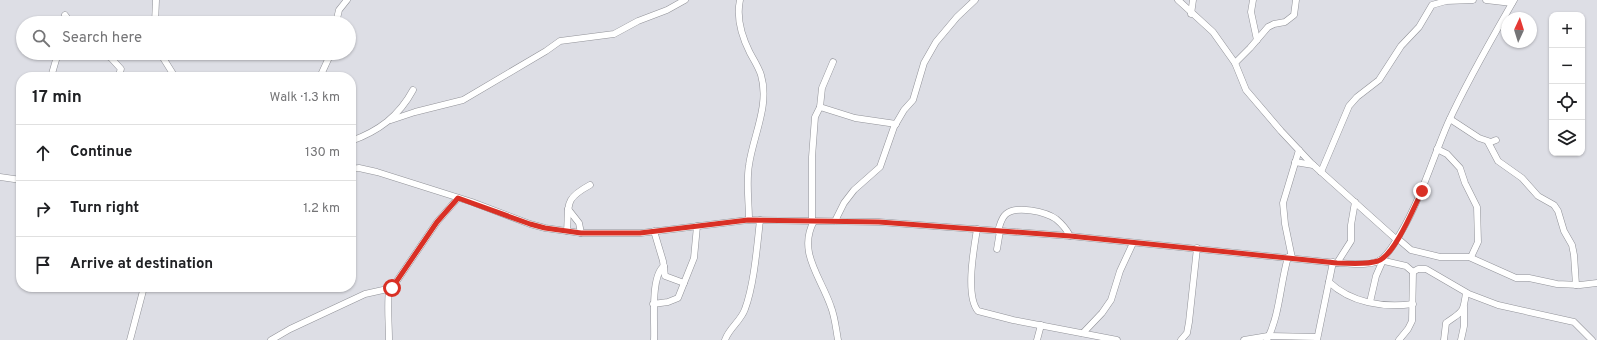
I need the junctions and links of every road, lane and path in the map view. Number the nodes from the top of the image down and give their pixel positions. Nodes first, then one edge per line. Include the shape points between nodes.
1 (156, 0) edge
2 (347, 0) edge
3 (685, 0) edge
4 (740, 0) edge
5 (975, 0) edge
6 (1178, 0) edge
7 (1193, 0) edge
8 (1253, 0) edge
9 (1296, 0) edge
10 (1473, 0) edge
11 (1486, 0) edge
12 (1513, 2) edge
13 (1192, 14) junction
14 (155, 16) edge
15 (338, 16) edge
16 (1257, 40) junction
17 (56, 60) edge
18 (113, 60) edge
19 (164, 60) edge
20 (327, 60) edge
21 (834, 62) dead end
22 (1235, 63) junction
23 (52, 72) edge
24 (120, 72) edge
25 (172, 72) edge
26 (322, 72) edge
27 (413, 90) dead end
28 (820, 107) junction
29 (1450, 119) junction
30 (391, 120) junction
31 (896, 124) junction
32 (356, 139) edge
33 (1496, 140) dead end
34 (1488, 142) junction
35 (1437, 149) junction
36 (1299, 150) junction
37 (1295, 162) junction
38 (1313, 165) junction
39 (356, 169) edge
40 (1321, 172) junction
41 (0, 177) edge
42 (16, 179) edge
43 (590, 185) dead end
44 (458, 198) junction
45 (1355, 202) junction
46 (568, 209) junction
47 (749, 220) junction
48 (760, 220) junction
49 (813, 221) junction
50 (835, 221) junction
51 (696, 226) junction
52 (977, 229) junction
53 (567, 231) junction
54 (999, 231) junction
55 (654, 232) junction
56 (581, 233) junction
57 (1070, 236) junction
58 (1397, 239) junction
59 (1133, 243) junction
60 (1197, 248) junction
61 (997, 249) dead end
62 (1290, 257) junction
63 (1471, 257) junction
64 (1381, 260) junction
65 (1335, 263) junction
66 (664, 266) junction
67 (1413, 272) junction
68 (1329, 282) junction
69 (684, 283) junction
70 (1597, 283) edge
71 (1576, 285) junction
72 (388, 290) junction
73 (143, 292) edge
74 (1466, 293) junction
75 (1370, 302) junction
76 (654, 304) junction
77 (1413, 304) junction
78 (1464, 307) junction
79 (1041, 325) junction
80 (1083, 333) junction
81 (1268, 338) edge
82 (1317, 338) edge
83 (130, 340) edge
84 (271, 340) edge
85 (389, 340) edge
86 (654, 340) edge
87 (725, 340) edge
88 (838, 340) edge
89 (1037, 340) edge
90 (1118, 340) edge
91 (1181, 340) edge
92 (1184, 340) edge
93 (1244, 340) edge
94 (1399, 340) edge
95 (1444, 340) edge
96 (1461, 340) edge
97 (1590, 340) edge

1 - 14 street
2 - 15 street
3 - 30 street via 614,34 555,43 546,51 463,100
4 - 47 street via 742,32 763,83 761,121 749,169
5 - 31 street via 936,42 924,63 912,100
6 - 13 street
7 - 13 street
8 - 16 street via 1251,12
9 - 16 street via 1294,15 1285,22 1268,27
10 - 40 street via 1446,1 1432,5 1419,27 1401,46 1379,80 1349,106
11 - 12 street
12 - 29 street
13 - 22 street via 1213,32
16 - 22 street
17 - 23 street
18 - 24 street via 121,69
19 - 25 street
20 - 26 street
21 - 28 street via 821,91
22 - 36 street via 1246,90
27 - 30 street
28 - 31 street via 855,118
28 - 49 street via 815,117 812,142
29 - 34 street
29 - 35 street
30 - 32 street
31 - 50 street via 878,171 854,190
33 - 34 street
34 - 71 street via 1498,161 1522,178 1538,196 1554,205 1558,211 1576,262
35 - 58 street via 1422,191
35 - 63 street via 1447,154 1460,168 1477,207 1478,242
36 - 37 street
36 - 38 street
37 - 38 street
37 - 62 street via 1293,176 1283,203
38 - 40 street
39 - 44 street via 377,172
40 - 45 street
41 - 42 street
43 - 46 street via 572,196
44 - 53 street via 530,224
44 - 72 street via 437,222 392,288
45 - 58 street
45 - 65 street via 1351,241
46 - 53 street
46 - 56 street via 579,223
47 - 48 street
47 - 51 street
48 - 49 street
48 - 87 street via 747,302 742,315
49 - 50 street
49 - 88 street via 807,236 808,249 832,308
50 - 52 street
51 - 55 street
51 - 69 street via 696,249
52 - 54 street
52 - 79 street via 971,288 975,307 978,311
53 - 56 street
54 - 57 street
54 - 57 street via 1007,214 1012,210 1023,209 1053,217 1065,227
54 - 61 street
55 - 56 street
55 - 66 street
57 - 59 street
58 - 63 street via 1411,250 1428,255
58 - 64 street
59 - 60 street
59 - 80 street via 1120,271 1111,300
60 - 62 street
60 - 91 street via 1187,333
62 - 65 street
62 - 81 street via 1280,290 1277,315
63 - 71 street via 1516,278
64 - 65 street
64 - 67 street via 1406,266
64 - 75 street
65 - 68 street
66 - 69 street via 665,276
66 - 76 street via 658,272
67 - 74 street via 1426,269
67 - 77 street
68 - 75 street via 1348,297
68 - 82 street
69 - 76 street via 678,298
70 - 71 street
72 - 84 street via 365,294
72 - 85 street
73 - 83 street
74 - 78 street
74 - 97 street via 1498,305 1574,322
75 - 77 street via 1392,306
76 - 86 street
77 - 94 street via 1412,321
78 - 95 street via 1458,316 1446,323
78 - 96 street
79 - 80 street
79 - 89 street
80 - 90 street
81 - 82 street
81 - 93 street
91 - 92 street

